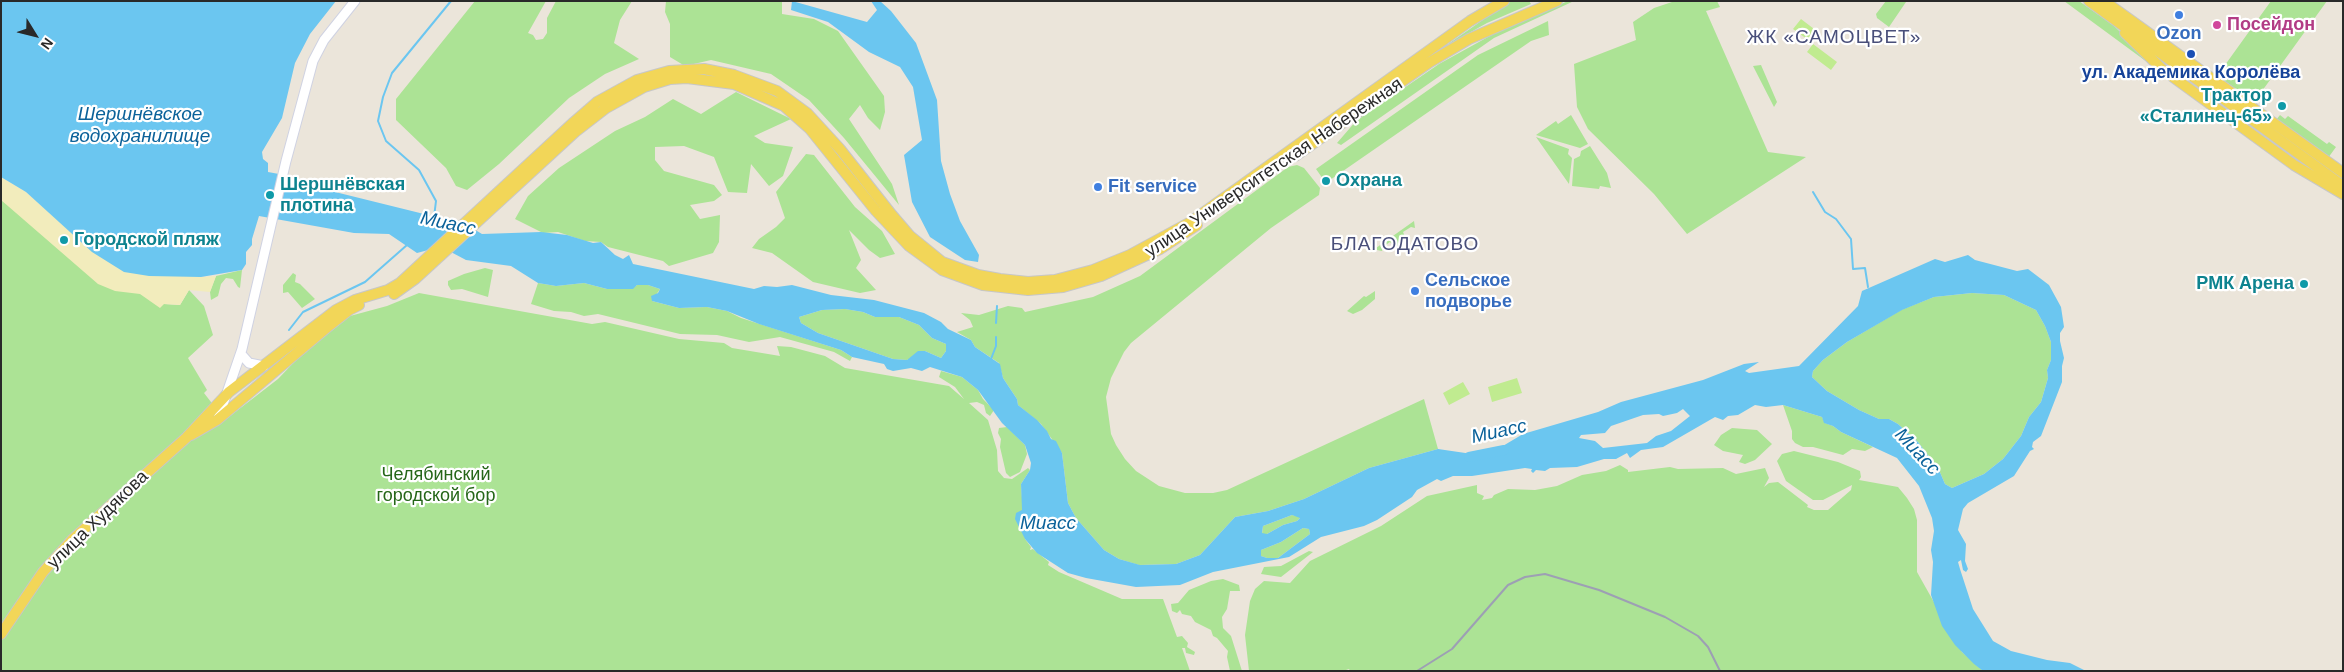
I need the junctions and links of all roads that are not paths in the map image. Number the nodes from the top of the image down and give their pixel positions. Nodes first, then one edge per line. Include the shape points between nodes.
1 (355, 1) edge
2 (1504, 1) edge
3 (1530, 1) edge
4 (1557, 1) edge
5 (2089, 1) edge
6 (2104, 1) edge
7 (1539, 9) junction
8 (2107, 14) junction
9 (562, 139) junction
10 (2343, 173) edge
11 (2343, 186) edge
12 (2343, 194) edge
13 (413, 276) junction
14 (241, 354) junction
15 (264, 366) junction
16 (229, 392) junction
17 (217, 420) junction
18 (186, 438) junction
19 (1, 634) edge

1 - 14 main road via 324,40 313,60
2 - 9 main road, улица Университетская Набережная via 1470,21 1189,222 1130,255 1093,270 1055,280 1000,280 942,262 910,236 807,113 777,91 734,75 712,70 683,70 637,80 596,102
3 - 7 main road
4 - 7 main road, улица Университетская Набережная
5 - 8 main road
6 - 10 main road
7 - 9 main road, улица Университетская Набережная via 1469,39 1430,62 1160,249 1101,276 1063,287 1028,290 991,287 942,270 896,234 800,118 766,96 734,84 687,78 657,82 624,96
8 - 11 main road
8 - 12 main road via 2162,69 2294,165
9 - 13 main road, улица Университетская Набережная
13 - 15 main road, улица Университетская Набережная via 388,290 355,300 336,310
13 - 17 main road, улица Университетская Набережная via 391,296 349,310
14 - 15 main road via 249,363
14 - 16 main road
15 - 16 main road, улица Университетская Набережная
16 - 17 main road
16 - 18 main road, улица Университетская Набережная
17 - 18 main road, улица Университетская Набережная
18 - 19 main road, улица Худякова via 72,540 44,572

